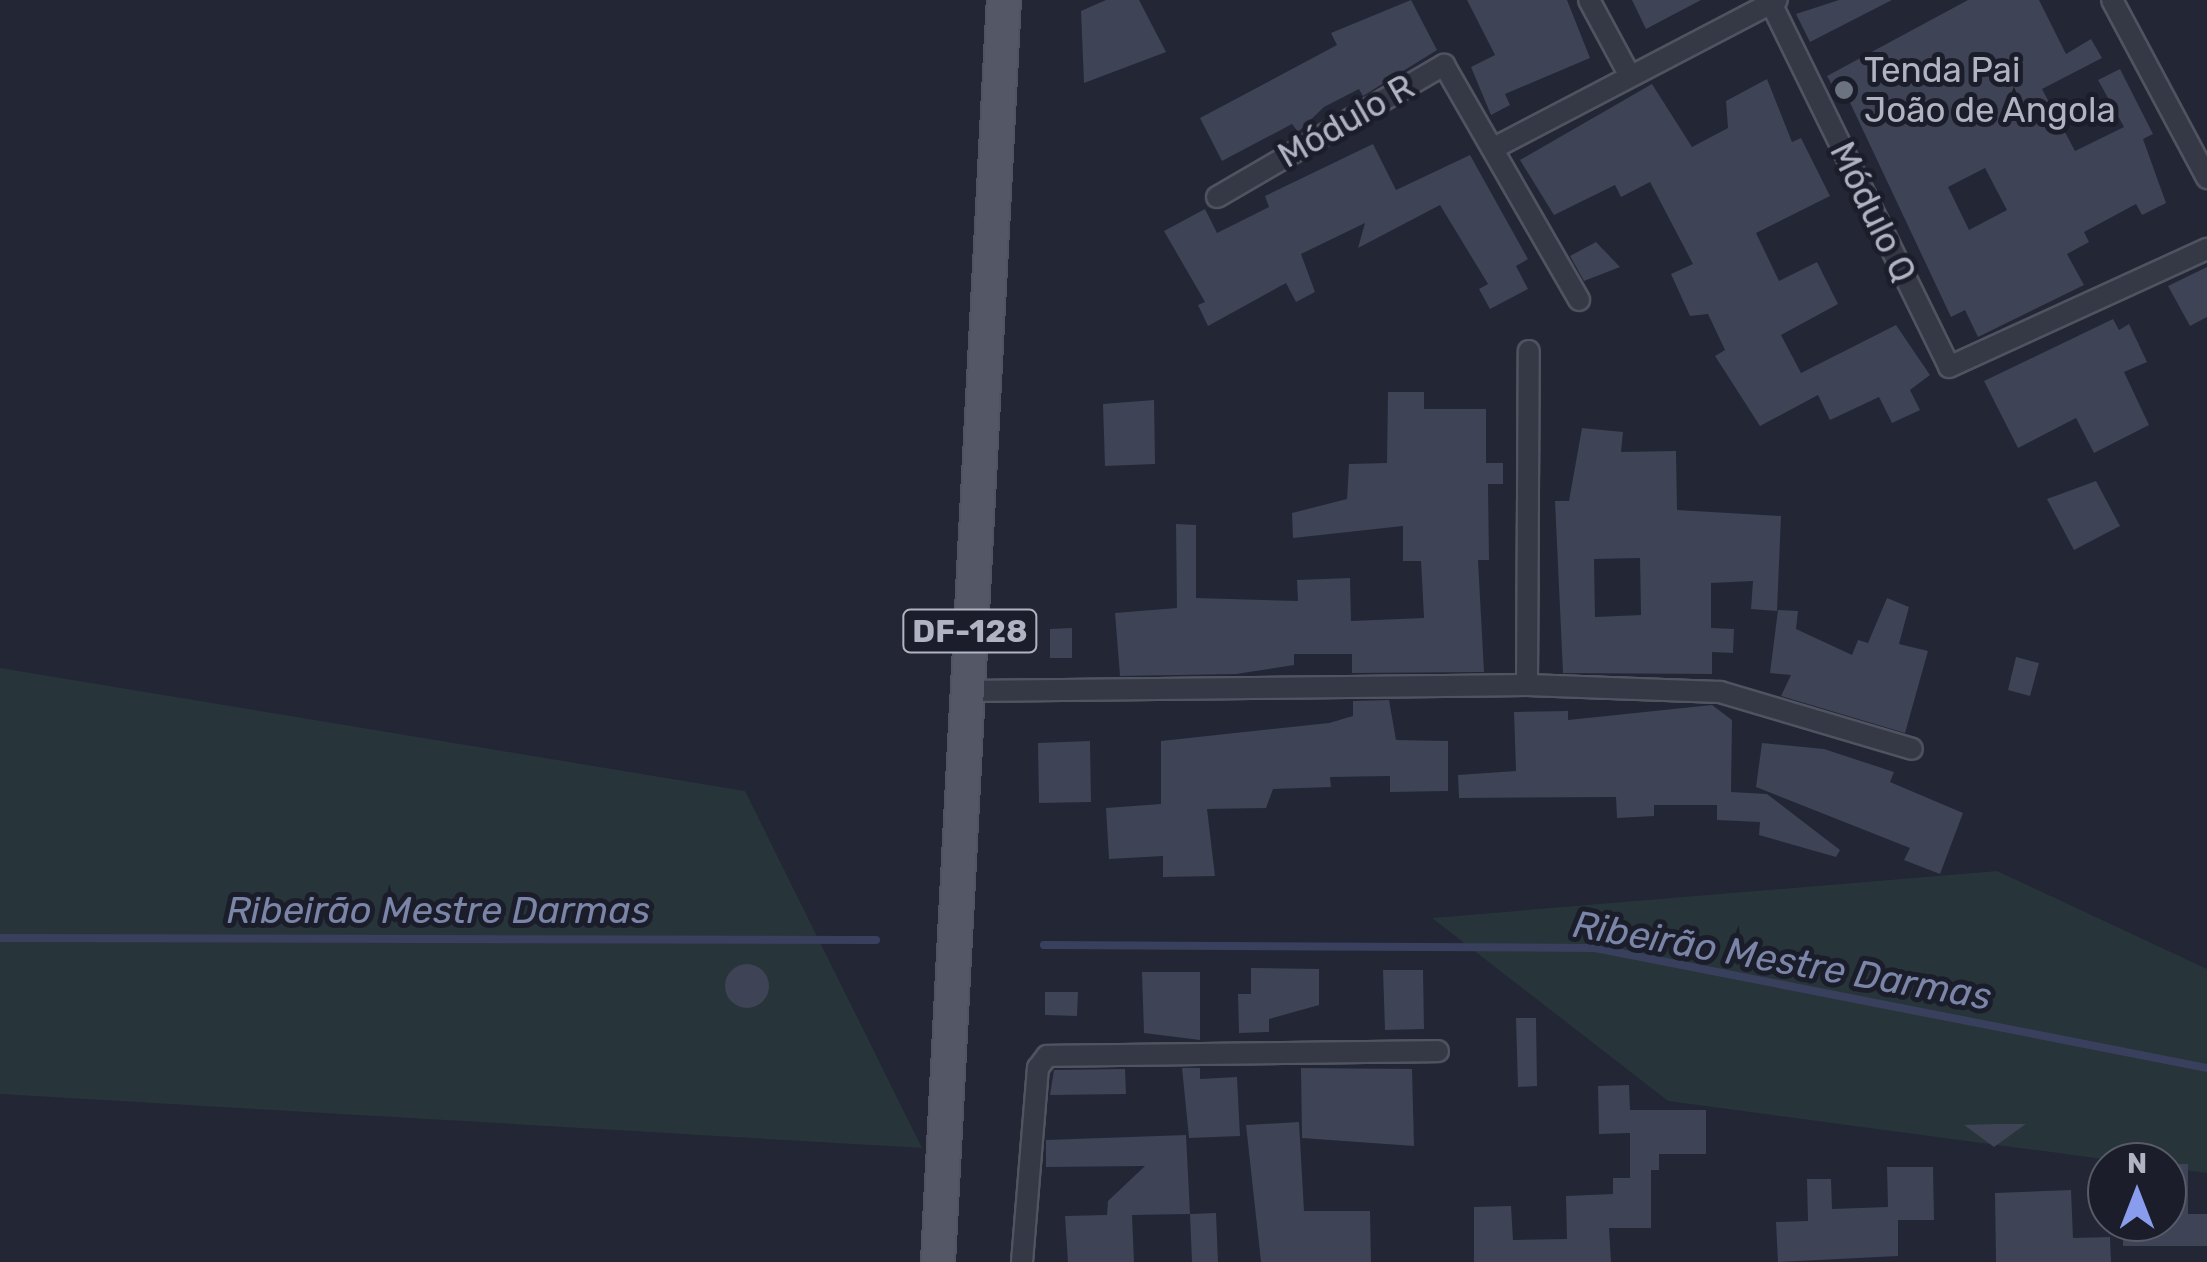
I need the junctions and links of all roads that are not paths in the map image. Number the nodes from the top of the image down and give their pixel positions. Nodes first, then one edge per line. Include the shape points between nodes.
1 (1004, 0) edge
2 (1589, 0) edge
3 (2112, 0) edge
4 (1774, 2) edge
5 (1630, 76) junction
6 (1494, 148) junction
7 (2207, 178) edge
8 (1217, 196) dead end
9 (2207, 249) edge
10 (1579, 300) dead end
11 (1529, 350) dead end
12 (1526, 685) junction
13 (966, 692) junction
14 (1912, 749) dead end
15 (1438, 1052) dead end
16 (938, 1262) edge
17 (1022, 1262) edge

1 - 13 main road, DF-128 / DF-128
2 - 5 street
3 - 7 street
4 - 5 street
4 - 9 street, Módulo Q via 1949,367
5 - 6 street
6 - 8 street, Módulo R via 1444,65
6 - 10 street
11 - 12 street
12 - 13 street
12 - 14 street via 1720,692
13 - 16 main road, DF-128 / DF-128
15 - 17 street via 1047,1056 1038,1068

